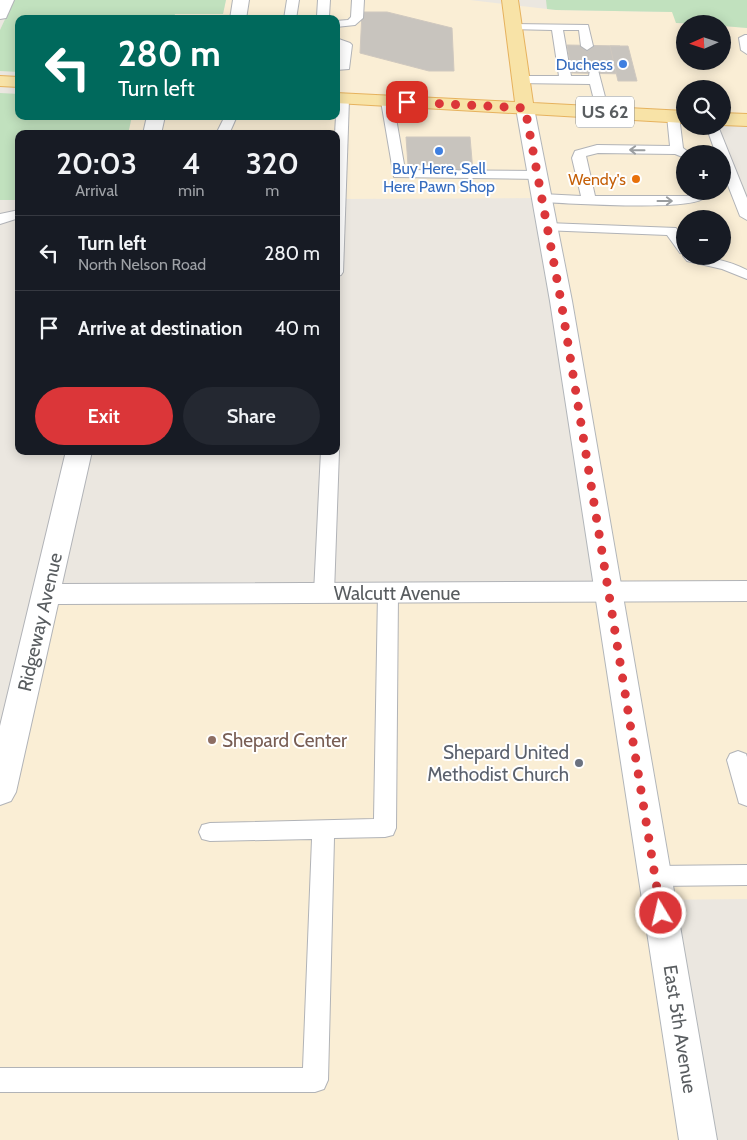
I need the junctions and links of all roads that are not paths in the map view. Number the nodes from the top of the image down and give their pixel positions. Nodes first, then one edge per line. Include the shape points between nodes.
1 (6, 0) edge
2 (242, 0) edge
3 (293, 0) edge
4 (324, 0) edge
5 (358, 0) edge
6 (510, 0) edge
7 (0, 14) edge
8 (239, 15) edge
9 (291, 15) edge
10 (323, 15) edge
11 (340, 24) edge
12 (513, 27) junction
13 (557, 27) junction
14 (747, 38) edge
15 (340, 42) edge
16 (587, 46) dead end
17 (747, 50) edge
18 (340, 66) edge
19 (594, 76) joint
20 (520, 80) junction
21 (566, 80) junction
22 (0, 81) edge
23 (15, 82) edge
24 (340, 98) edge
25 (387, 101) junction
26 (525, 108) junction
27 (603, 112) junction
28 (676, 116) edge
29 (731, 119) edge
30 (747, 120) edge
31 (716, 135) edge
32 (676, 152) edge
33 (540, 187) junction
34 (594, 199) junction
35 (676, 200) edge
36 (15, 215) edge
37 (747, 216) edge
38 (0, 220) edge
39 (547, 227) junction
40 (676, 238) edge
41 (723, 265) edge
42 (747, 275) edge
43 (79, 455) edge
44 (330, 455) edge
45 (747, 591) edge
46 (608, 592) junction
47 (324, 593) junction
48 (388, 593) junction
49 (46, 594) junction
50 (738, 760) dead end
51 (0, 792) edge
52 (747, 797) edge
53 (323, 829) junction
54 (210, 832) dead end
55 (747, 875) edge
56 (655, 876) junction
57 (0, 1080) edge
58 (698, 1140) edge

1 - 7 main road
2 - 8 main road
3 - 9 lane
4 - 10 lane
5 - 11 lane via 357,18 351,23
6 - 12 main road, East 5th Avenue
12 - 13 lane
12 - 20 main road, East 5th Avenue
13 - 16 lane via 584,27
13 - 21 lane
14 - 17 lane
15 - 18 lane via 346,44 345,66
19 - 21 lane
19 - 27 lane
20 - 21 lane
20 - 26 main road, East 5th Avenue
22 - 23 main road
24 - 25 main road
25 - 26 main road
25 - 33 lane via 399,174
26 - 27 main road, US 62
26 - 33 main road, East 5th Avenue
27 - 28 main road, US 62
29 - 30 main road
31 - 37 lane
32 -> 34 lane via 597,149 580,154
33 - 34 lane
33 - 39 main road, East 5th Avenue
34 -> 35 lane
36 - 38 lane
39 - 40 lane via 671,231
39 - 46 main road, East 5th Avenue
41 - 42 lane
43 - 49 main road, Ridgeway Avenue
44 - 47 lane
45 - 46 main road, Walcutt Avenue
46 - 48 main road, Walcutt Avenue
46 - 56 main road, East 5th Avenue
47 - 48 main road, Walcutt Avenue
47 - 49 main road, Walcutt Avenue
48 - 53 lane via 385,828
49 - 51 main road, Ridgeway Avenue
50 - 52 lane
53 - 54 lane
53 - 57 lane via 315,1080
55 - 56 lane
56 - 58 main road, East 5th Avenue

